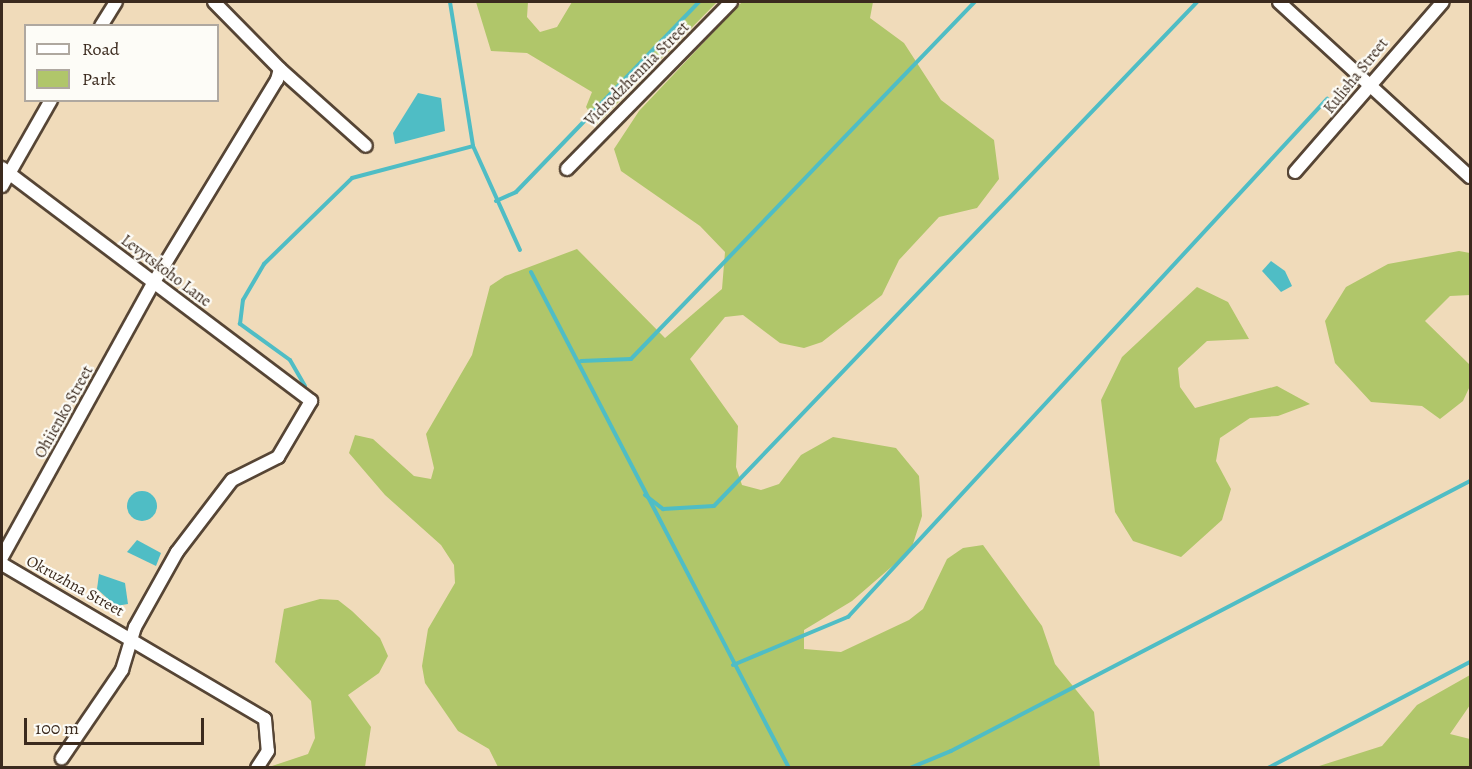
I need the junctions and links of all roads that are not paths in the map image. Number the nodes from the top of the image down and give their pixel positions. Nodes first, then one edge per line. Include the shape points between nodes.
1 (116, 2) edge
2 (214, 2) edge
3 (731, 2) edge
4 (1279, 2) edge
5 (1443, 2) edge
6 (102, 24) edge
7 (280, 69) junction
8 (1373, 84) junction
9 (50, 102) edge
10 (366, 146) dead end
11 (567, 169) dead end
12 (5, 170) edge
13 (1294, 172) dead end
14 (1470, 177) edge
15 (2, 186) edge
16 (154, 282) junction
17 (2, 557) edge
18 (2, 564) edge
19 (132, 637) junction
20 (62, 758) dead end
21 (257, 768) edge

1 - 6 street
2 - 7 street
3 - 11 street, Vidrodzhennia Street
4 - 8 street
5 - 8 street, Kulisha Street
7 - 10 street
7 - 16 street, Ohiienko Street
8 - 13 street, Kulisha Street
8 - 14 street
9 - 12 street
12 - 15 street
12 - 16 street, Levytskoho Lane
16 - 17 street, Ohiienko Street
16 - 19 street, Levytskoho Lane via 311,401 278,457 232,480 213,503 177,552
18 - 19 street, Okruzhna Street
19 - 20 street via 122,670
19 - 21 street, Okruzhna Street via 265,719 268,751

